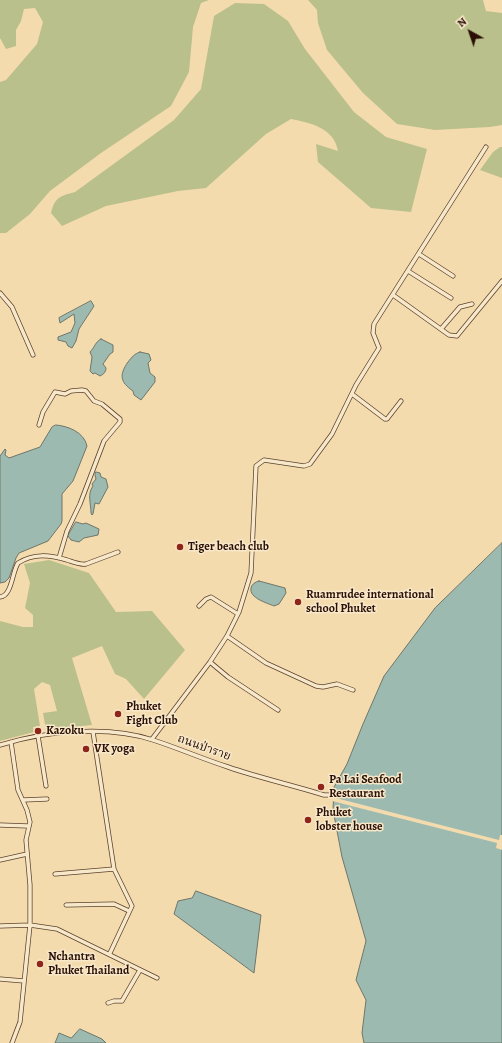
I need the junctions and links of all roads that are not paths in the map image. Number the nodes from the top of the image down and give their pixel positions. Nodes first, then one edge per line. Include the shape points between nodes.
1 (486, 147) dead end
2 (419, 254) junction
3 (408, 271) junction
4 (453, 276) dead end
5 (502, 281) edge
6 (0, 293) edge
7 (393, 295) junction
8 (451, 298) dead end
9 (472, 304) dead end
10 (441, 329) junction
11 (34, 355) dead end
12 (352, 394) junction
13 (401, 401) dead end
14 (38, 425) dead end
15 (118, 552) dead end
16 (59, 558) junction
17 (0, 597) edge
18 (199, 606) dead end
19 (238, 614) junction
20 (227, 636) junction
21 (210, 662) junction
22 (353, 690) dead end
23 (278, 710) dead end
24 (92, 732) junction
25 (38, 736) junction
26 (152, 739) junction
27 (11, 742) junction
28 (0, 745) edge
29 (46, 786) dead end
30 (330, 795) dead end
31 (47, 799) dead end
32 (23, 800) junction
33 (0, 825) edge
34 (28, 826) junction
35 (27, 854) junction
36 (0, 860) edge
37 (114, 869) junction
38 (55, 874) dead end
39 (66, 905) dead end
40 (129, 911) junction
41 (30, 925) junction
42 (0, 926) edge
43 (110, 953) dead end
44 (140, 970) junction
45 (157, 978) dead end
46 (0, 979) edge
47 (24, 981) junction
48 (108, 1003) dead end
49 (12, 1043) edge

1 - 2 street
2 - 3 street
2 - 4 street
3 - 7 street
3 - 8 street
5 - 10 street via 457,336 449,335
6 - 11 street via 12,307
7 - 10 street
7 - 12 street via 374,324 373,333 379,348
9 - 10 street via 460,307
12 - 13 street via 386,419
12 - 19 street via 332,434 310,464 304,466 264,460 256,466 250,573
14 - 16 street via 55,392 64,394 82,390 120,419 104,441
15 - 16 street via 81,565
16 - 17 street via 39,555 19,562 15,567 10,587 3,597
18 - 19 street via 210,597
19 - 20 street
20 - 21 street
20 - 22 street via 266,663 316,686 323,688 337,684
21 - 23 street
21 - 26 street
24 - 25 street, ถนนป่าราย via 64,732
24 - 26 street, ถนนป่าราย via 116,731
24 - 37 street
25 - 27 street, ถนนป่าราย
25 - 29 street
26 - 30 street, ถนนป่าราย via 227,767
27 - 28 street, ถนนป่าราย
27 - 32 street via 18,790
31 - 32 street
32 - 34 street via 30,822
33 - 34 street
34 - 35 street
35 - 36 street
35 - 41 street
37 - 38 street
37 - 40 street via 132,906
39 - 40 street via 114,904
40 - 43 street
41 - 42 street
41 - 44 street via 57,928
41 - 47 street
44 - 45 street
44 - 48 street via 122,1001
46 - 47 street
47 - 49 street via 20,1022

